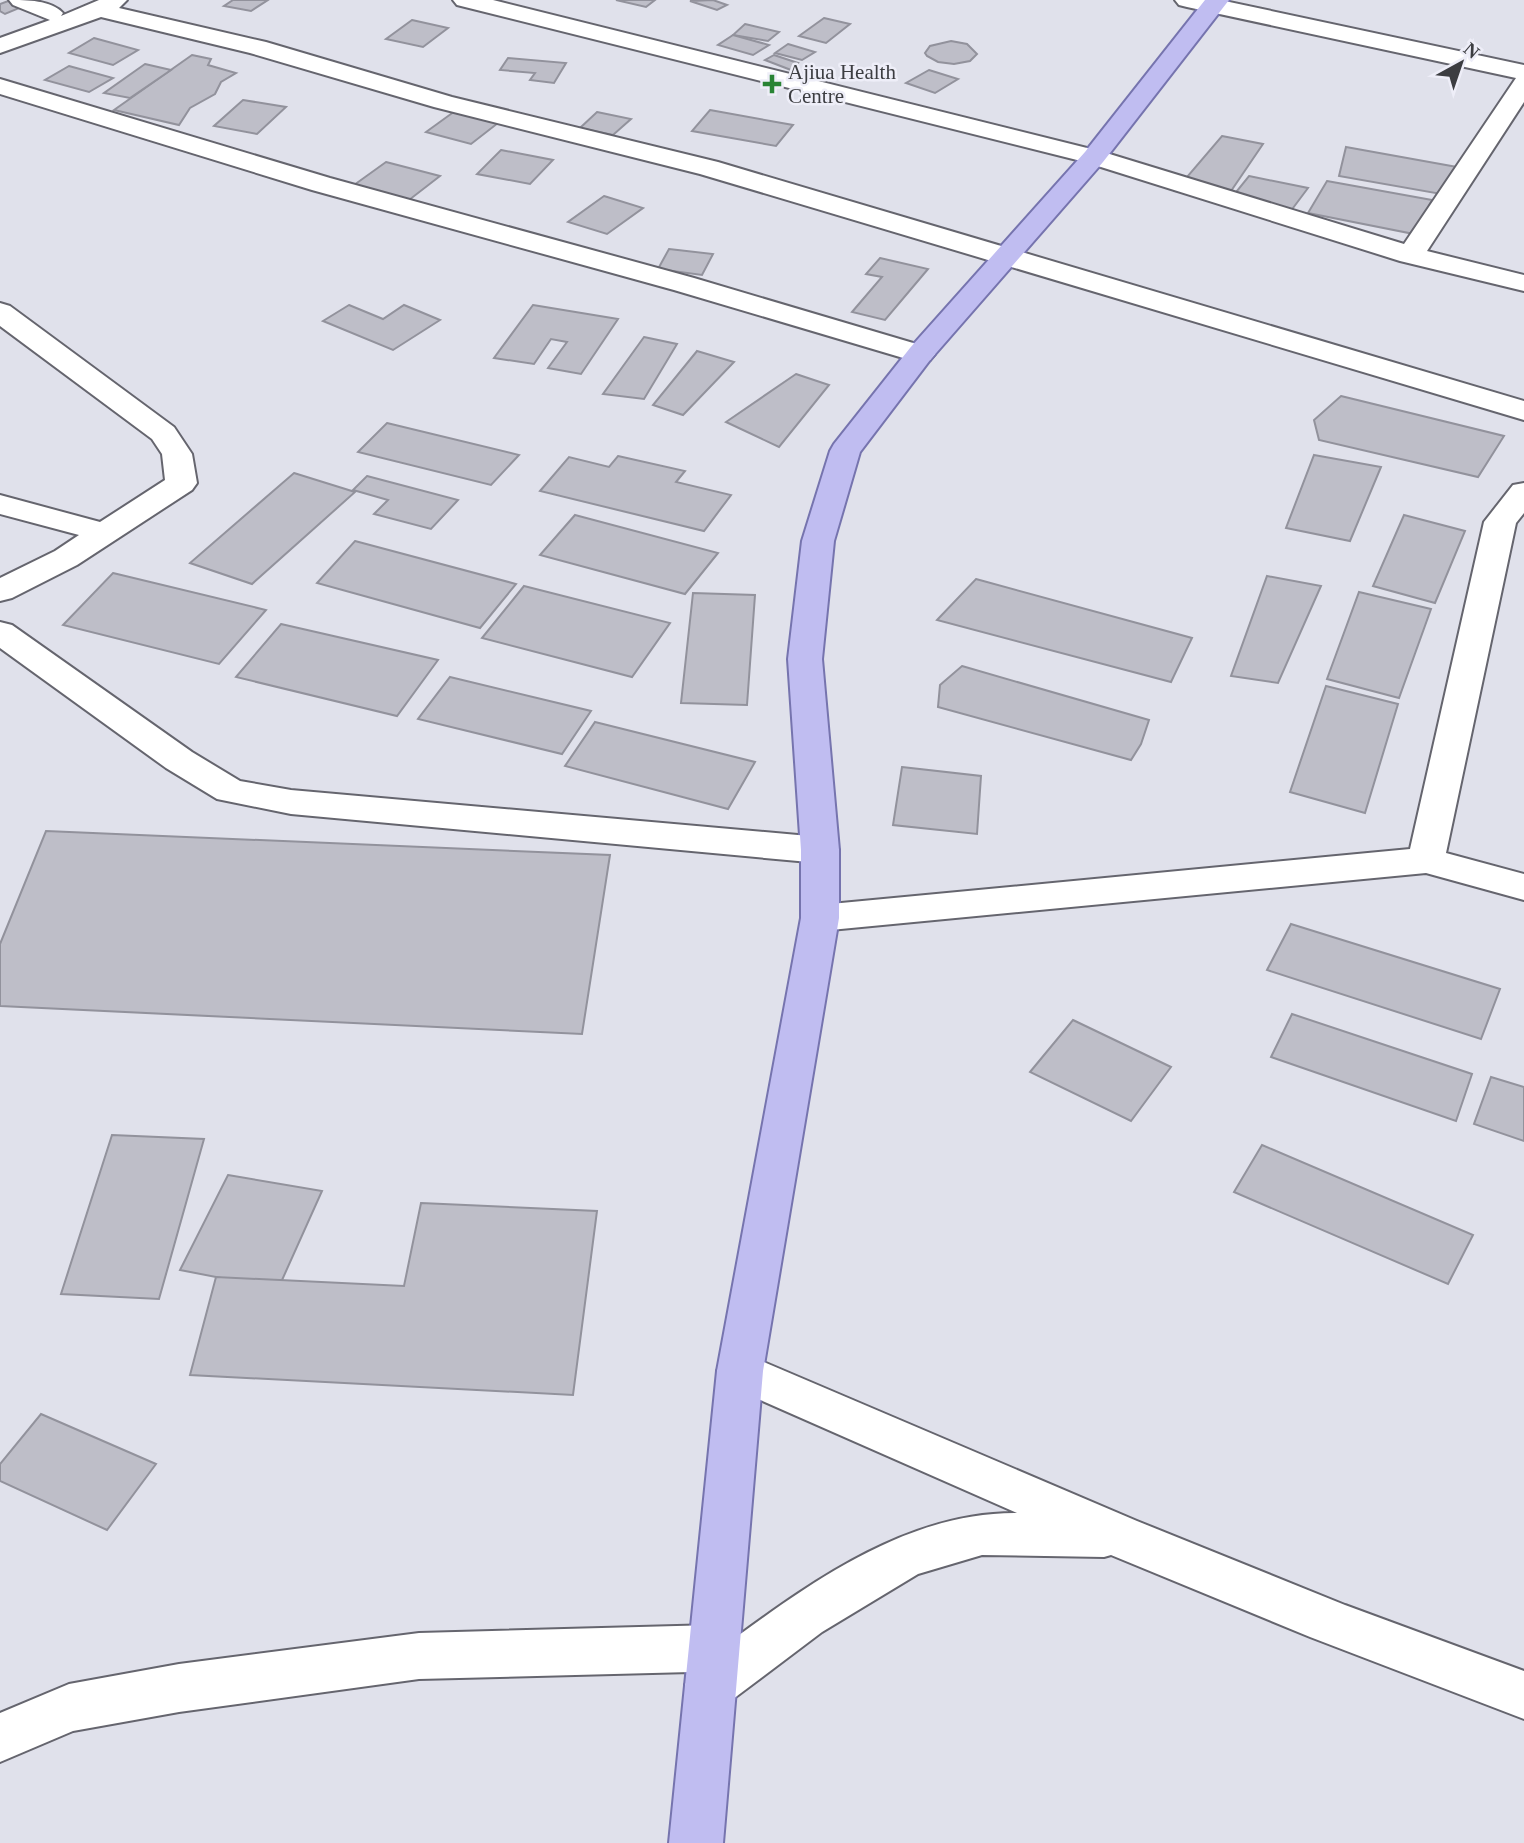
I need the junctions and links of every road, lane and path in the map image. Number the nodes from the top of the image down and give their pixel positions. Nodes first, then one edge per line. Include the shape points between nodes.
1 (20, 0) edge
2 (465, 0) edge
3 (1205, 2) edge
4 (98, 4) edge
5 (51, 13) junction
6 (0, 32) edge
7 (0, 46) edge
8 (1524, 72) edge
9 (1524, 83) edge
10 (0, 86) edge
11 (1094, 157) junction
12 (1010, 255) junction
13 (1410, 255) junction
14 (1524, 283) edge
15 (0, 312) edge
16 (920, 354) junction
17 (1524, 411) edge
18 (1524, 492) edge
19 (0, 504) edge
20 (1512, 525) edge
21 (106, 533) junction
22 (0, 591) edge
23 (0, 632) edge
24 (820, 850) junction
25 (1426, 860) junction
26 (1524, 887) edge
27 (820, 918) junction
28 (740, 1371) junction
29 (1120, 1536) junction
30 (712, 1666) junction
31 (1524, 1695) edge
32 (0, 1738) edge
33 (696, 1843) edge

1 - 5 street
2 - 11 street
3 - 8 street
3 - 11 main road
4 - 5 street
4 - 7 street
4 - 12 street via 443,102 709,167
5 - 6 street
9 - 13 street
10 - 16 street via 321,184
11 - 12 main road
11 - 13 street
12 - 16 main road
12 - 17 street
13 - 14 street
15 - 21 street via 163,433 177,454 181,483
16 - 24 main road via 845,451 818,541 805,659
18 - 20 street
19 - 21 street
20 - 25 street
21 - 22 street
23 - 24 street via 179,760 230,791 305,803
24 - 27 main road
25 - 26 street
25 - 27 street
27 - 28 main road
28 - 29 street
28 - 30 main road
29 - 30 street via 982,1534 905,1556
29 - 31 street
30 - 32 street via 419,1656 179,1688 69,1708
30 - 33 main road

